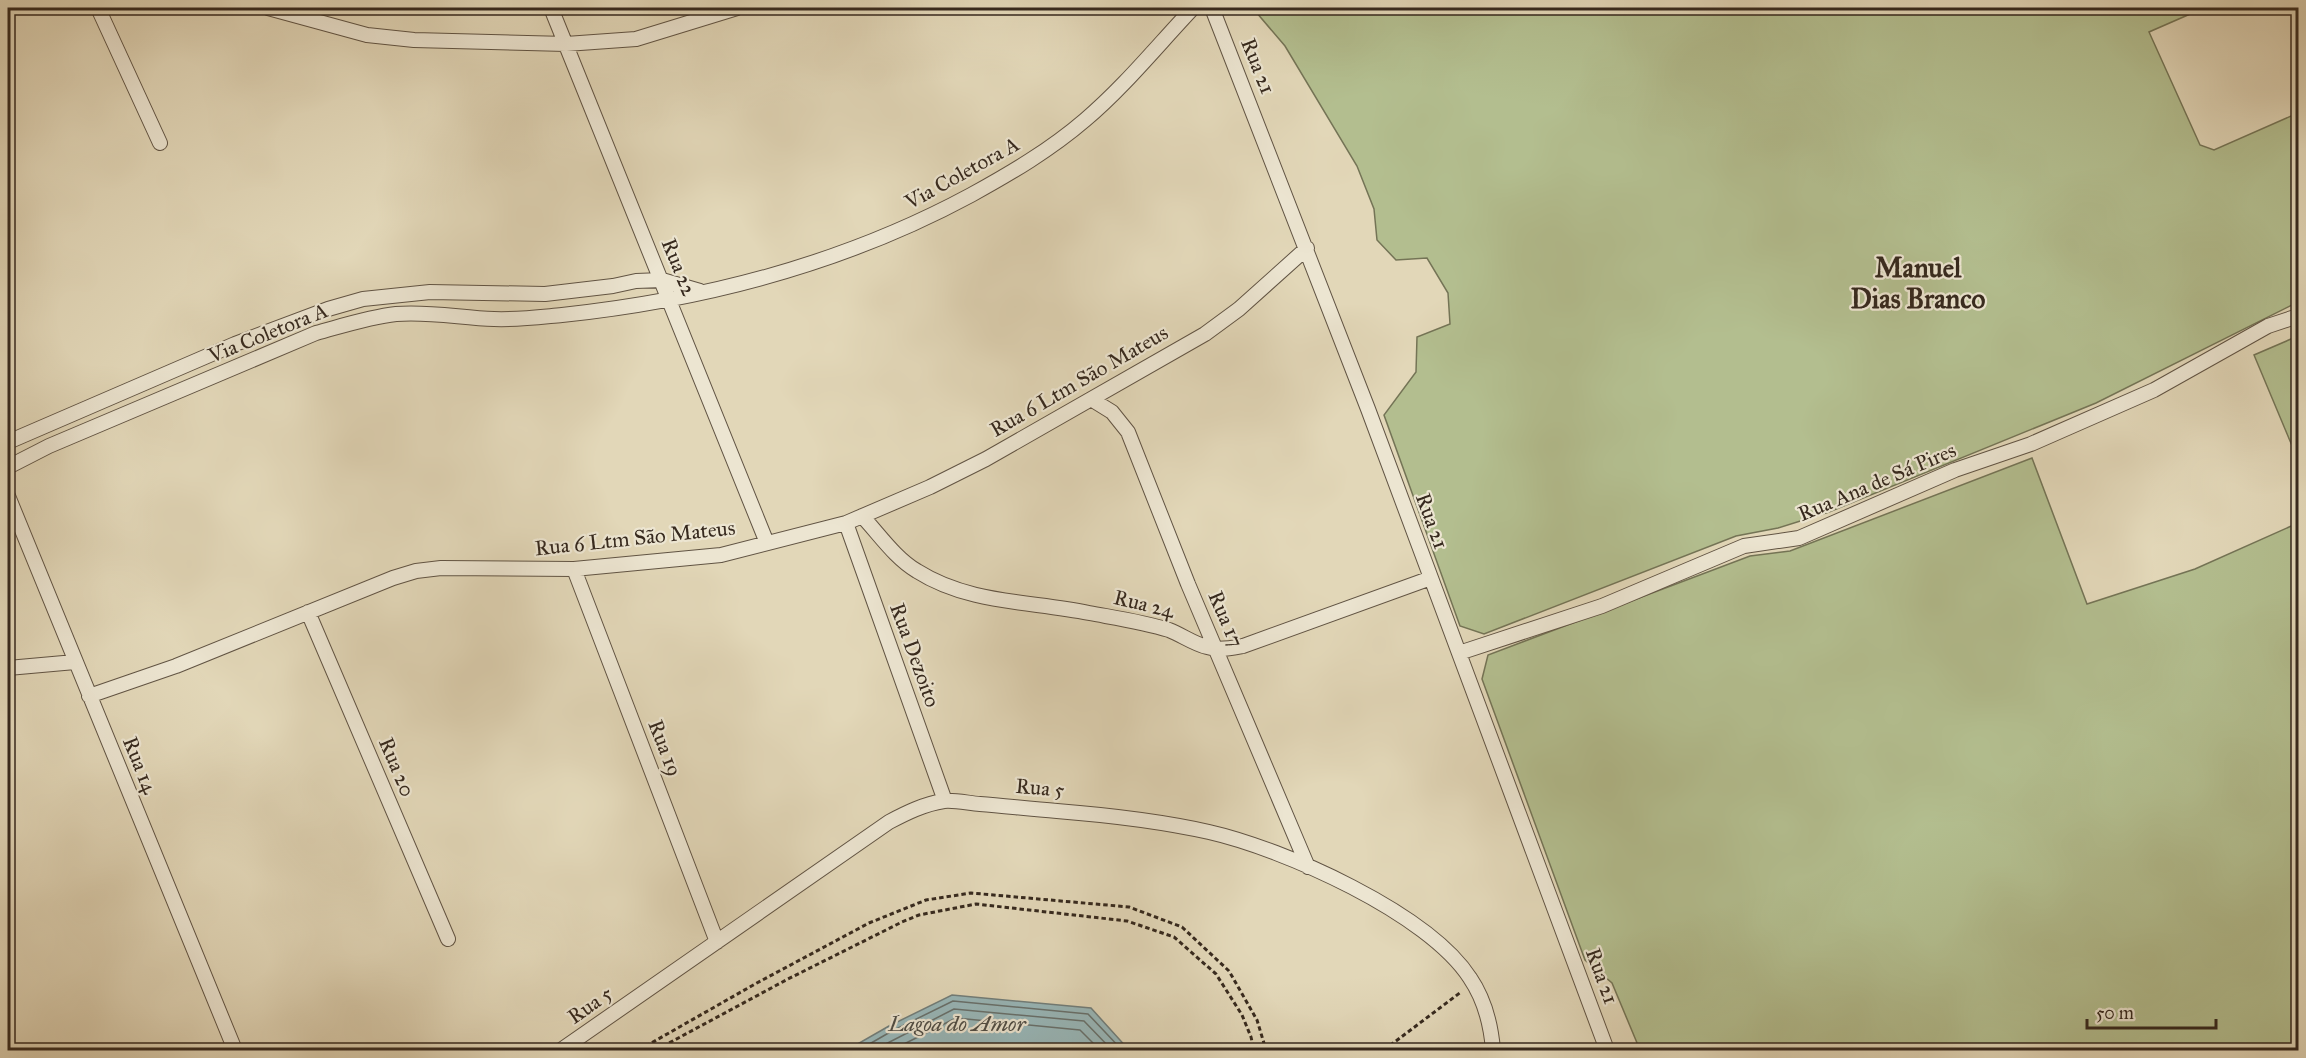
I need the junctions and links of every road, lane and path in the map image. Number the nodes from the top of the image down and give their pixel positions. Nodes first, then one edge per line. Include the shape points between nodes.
1 (98, 8) edge
2 (268, 8) edge
3 (551, 8) edge
4 (737, 8) edge
5 (1193, 8) edge
6 (1212, 8) edge
7 (566, 44) junction
8 (160, 143) dead end
9 (1307, 248) junction
10 (662, 280) junction
11 (702, 291) junction
12 (669, 298) junction
13 (2298, 316) edge
14 (1091, 399) junction
15 (8, 442) edge
16 (8, 467) edge
17 (8, 496) edge
18 (862, 516) junction
19 (846, 523) junction
20 (767, 543) junction
21 (574, 569) junction
22 (1431, 578) junction
23 (308, 612) junction
24 (1215, 648) junction
25 (1459, 653) junction
26 (75, 662) junction
27 (8, 668) edge
28 (89, 696) junction
29 (945, 801) junction
30 (1308, 867) junction
31 (448, 939) dead end
32 (717, 942) junction
33 (1473, 983) junction
34 (235, 1050) edge
35 (561, 1050) edge
36 (639, 1050) edge
37 (657, 1050) edge
38 (1254, 1050) edge
39 (1266, 1050) edge
40 (1384, 1050) edge
41 (1493, 1050) edge
42 (1607, 1050) edge

1 - 8 street
2 - 7 street via 367,35
3 - 7 street, Rua 22
4 - 7 street via 636,39
5 - 11 street, Via Coletora A via 1097,109 1007,176 843,254
6 - 9 street, Rua 21
7 - 10 street, Rua 22
9 - 14 street, Rua 6 Ltm São Mateus via 1220,324
9 - 22 street, Rua 21
10 - 11 street, Via Coletora A
10 - 12 street, Rua 22
10 - 15 street, Via Coletora A via 545,294 430,292 363,299 235,344
11 - 12 street, Via Coletora A
12 - 16 street, Via Coletora A via 562,315 497,320 408,313 344,325 316,333
12 - 20 street, Rua 22
13 - 25 street, Rua Ana de Sá Pires via 2268,326 2154,390 1799,538 1744,546 1602,606
14 - 18 street, Rua 6 Ltm São Mateus via 986,459
14 - 24 street, Rua 17 via 1112,412 1128,432
17 - 26 street, Rua 14
18 - 19 street, Rua 6 Ltm São Mateus
18 - 24 street, Rua 24 via 917,571 960,591 1153,626
19 - 20 street, Rua 6 Ltm São Mateus
19 - 29 street, Rua Dezoito
20 - 21 street, Rua 6 Ltm São Mateus via 721,555
21 - 23 street, Rua 6 Ltm São Mateus via 416,571
21 - 32 street, Rua 19
22 - 24 street, Rua 24 via 1244,646
22 - 25 street, Rua 21
23 - 28 street, Rua 6 Ltm São Mateus via 176,666
23 - 31 street, Rua 20
24 - 30 street, Rua 17
25 - 42 street, Rua 21
26 - 27 street
26 - 28 street, Rua 14
28 - 34 street, Rua 14
29 - 30 street, Rua 5 via 1182,827 1212,833
29 - 32 street, Rua 5 via 917,808 889,822
30 - 33 street, Rua 5 via 1375,900 1427,932
32 - 35 street, Rua 5
33 - 40 path
33 - 41 street, Rua 5 via 1485,1006
36 - 39 path via 869,923 926,900 971,893 1129,908 1182,927 1228,971 1257,1020
37 - 38 path via 902,922 976,904 1127,921 1174,937 1216,974 1242,1015

